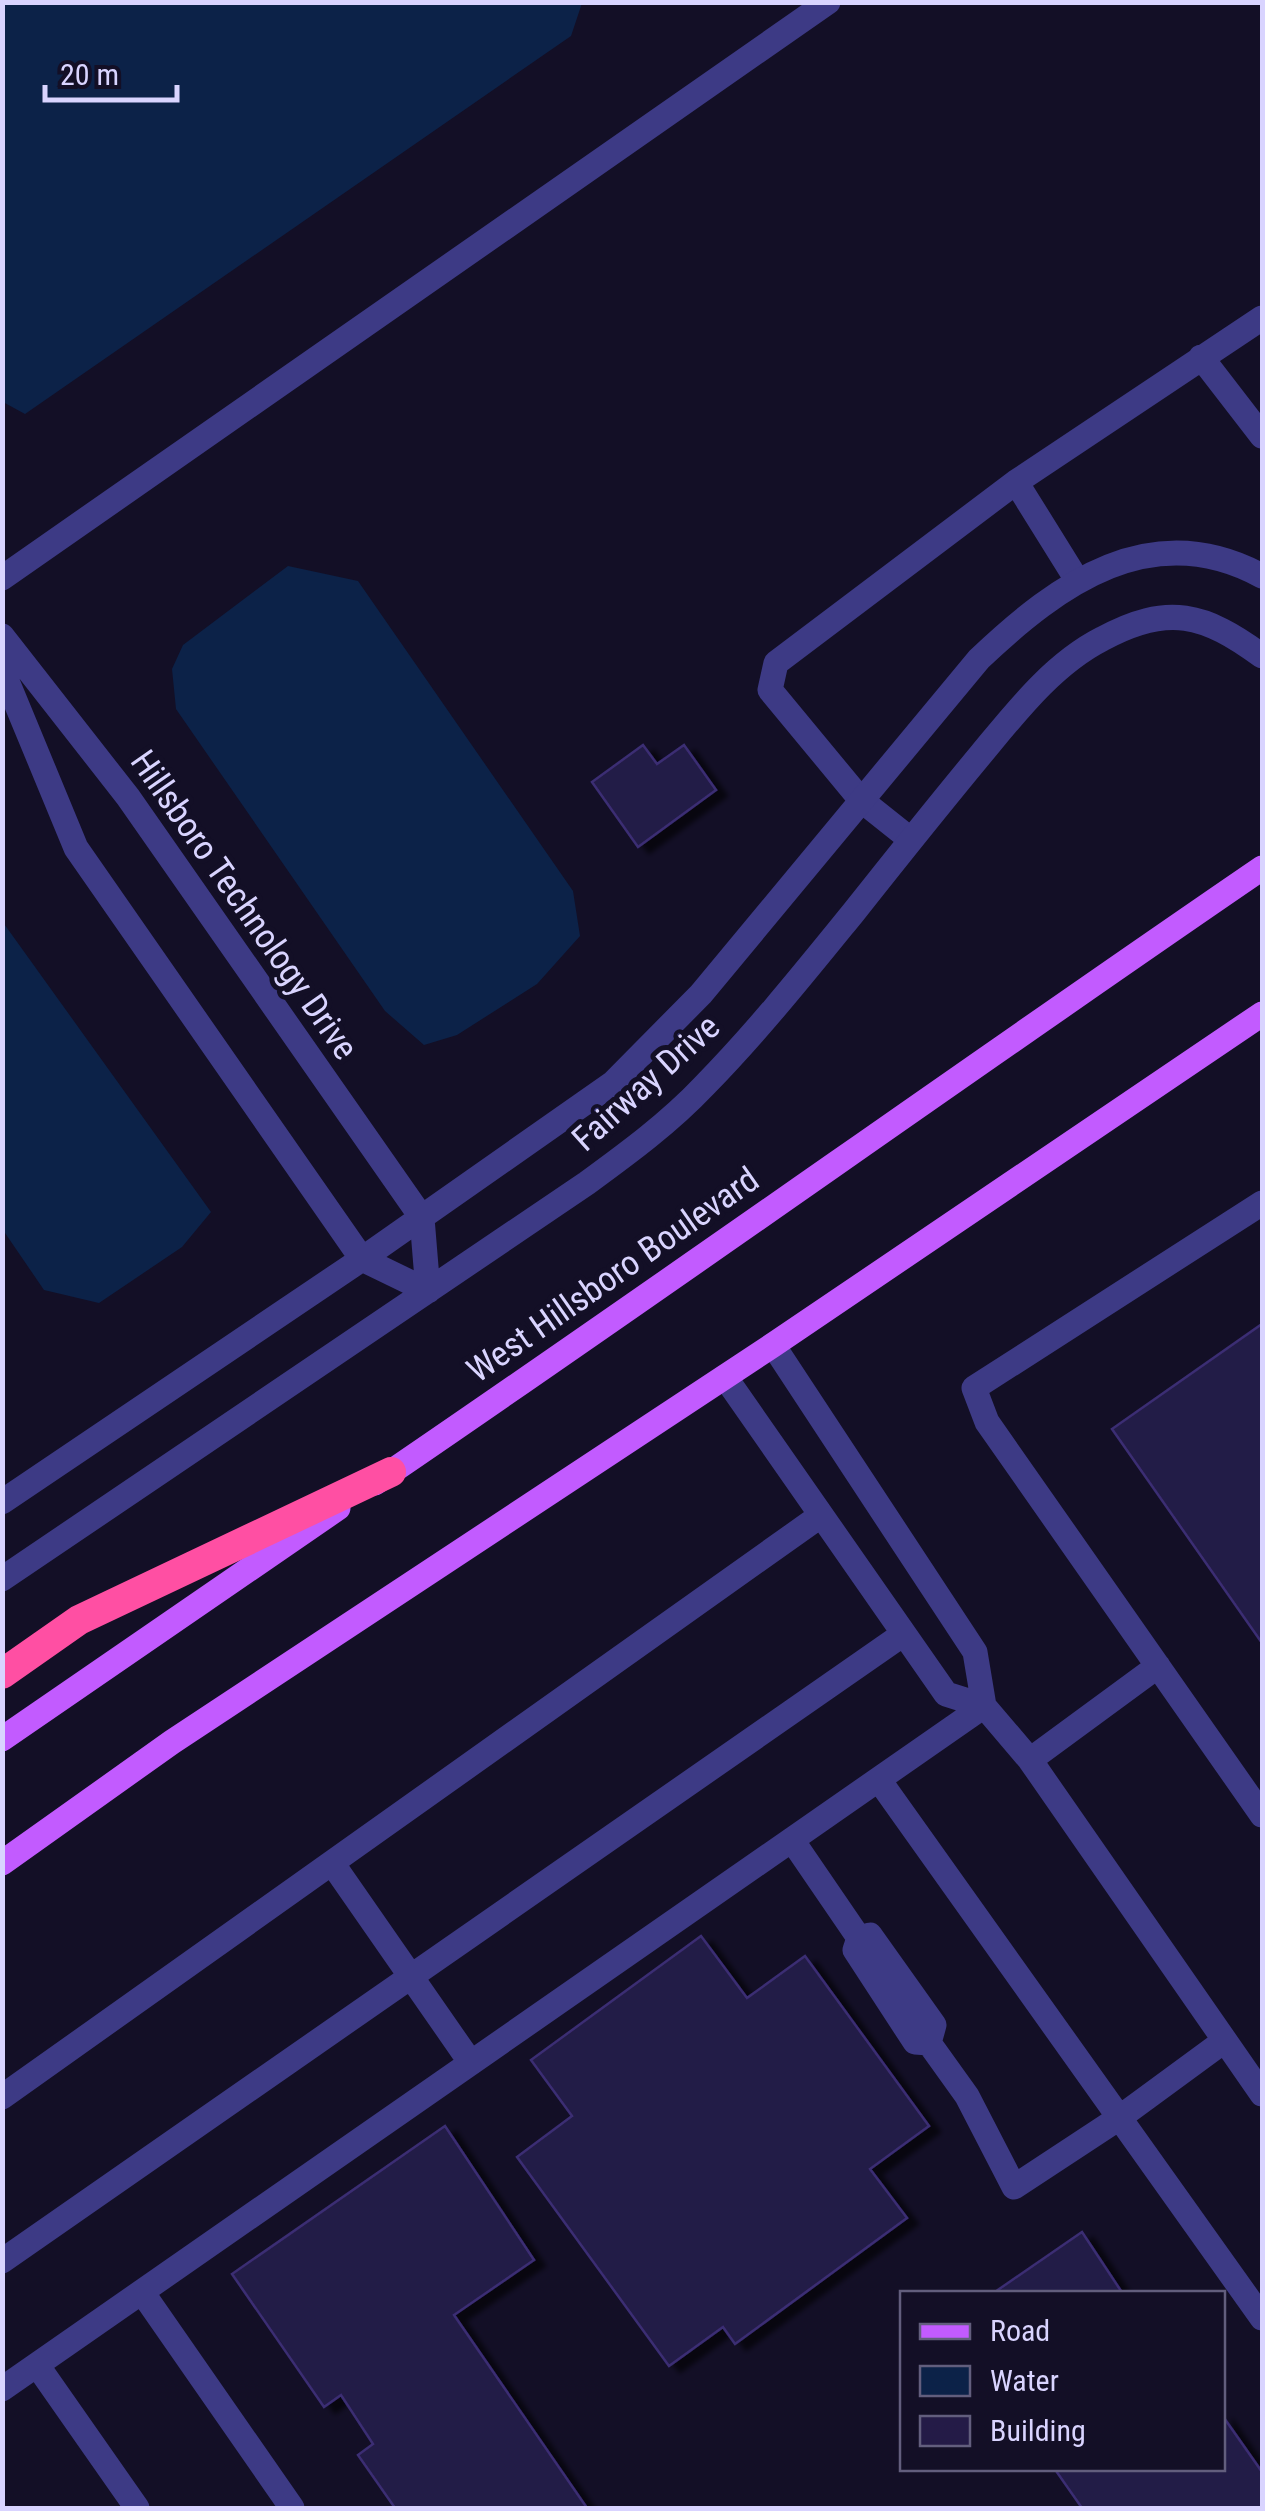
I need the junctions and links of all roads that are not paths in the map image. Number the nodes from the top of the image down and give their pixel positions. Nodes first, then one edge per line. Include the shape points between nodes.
1 (828, 2) edge
2 (1262, 318) edge
3 (1201, 357) junction
4 (1262, 436) edge
5 (1016, 482) junction
6 (1262, 576) edge
7 (2, 578) edge
8 (1077, 580) junction
9 (2, 636) edge
10 (1262, 656) edge
11 (2, 669) edge
12 (861, 800) junction
13 (910, 840) junction
14 (1262, 868) edge
15 (1262, 1014) edge
16 (1262, 1204) edge
17 (422, 1218) junction
18 (362, 1259) junction
19 (428, 1291) junction
20 (773, 1345) junction
21 (725, 1376) junction
22 (391, 1472) junction
23 (2, 1502) edge
24 (820, 1516) junction
25 (2, 1579) edge
26 (902, 1635) junction
27 (1158, 1666) junction
28 (2, 1674) edge
29 (984, 1706) junction
30 (2, 1739) edge
31 (1030, 1760) junction
32 (879, 1780) junction
33 (1262, 1815) edge
34 (792, 1840) junction
35 (2, 1863) edge
36 (332, 1863) junction
37 (411, 1977) junction
38 (1224, 2041) junction
39 (471, 2063) junction
40 (1262, 2094) edge
41 (2, 2097) edge
42 (1119, 2118) junction
43 (2, 2261) edge
44 (142, 2292) junction
45 (1262, 2318) edge
46 (37, 2364) junction
47 (2, 2389) edge
48 (138, 2508) edge
49 (292, 2508) edge

1 - 7 street
2 - 3 street
3 - 4 street
3 - 5 street
5 - 8 street
5 - 12 street via 776,663 770,690
6 - 8 street, Fairway Drive via 1241,564 1168,553
8 - 12 street, Fairway Drive via 1028,613 979,659
9 - 17 street, Hillsboro Technology Drive via 128,797
10 - 13 street, Fairway Drive via 1208,621 1171,616 1102,638 1012,716
11 - 18 street via 76,848
12 - 13 street
12 - 17 street, Fairway Drive via 702,994 640,1058
13 - 19 street, Fairway Drive via 702,1088 587,1184
14 - 22 main road, West Hillsboro Boulevard
15 - 20 main road
16 - 27 street via 974,1388 987,1422
17 - 18 street, Fairway Drive
17 - 19 street
18 - 19 street
18 - 23 street, Fairway Drive
19 - 25 street, Fairway Drive
20 - 21 main road
20 - 29 street via 975,1652
21 - 24 street
21 - 35 main road via 172,1742
22 - 28 highway via 79,1620
22 - 30 main road, West Hillsboro Boulevard
24 - 26 street
24 - 36 street
26 - 29 street via 946,1694
26 - 37 street
27 - 31 street
27 - 33 street
29 - 31 street
29 - 32 street
31 - 38 street
32 - 34 street
32 - 42 street
34 - 39 street
34 - 42 street via 859,1938 870,1935 934,2024 930,2043 1014,2187
36 - 37 street
36 - 41 street
37 - 39 street
37 - 43 street
38 - 40 street
38 - 42 street
39 - 44 street
42 - 45 street
44 - 46 street
44 - 49 street
46 - 47 street
46 - 48 street

